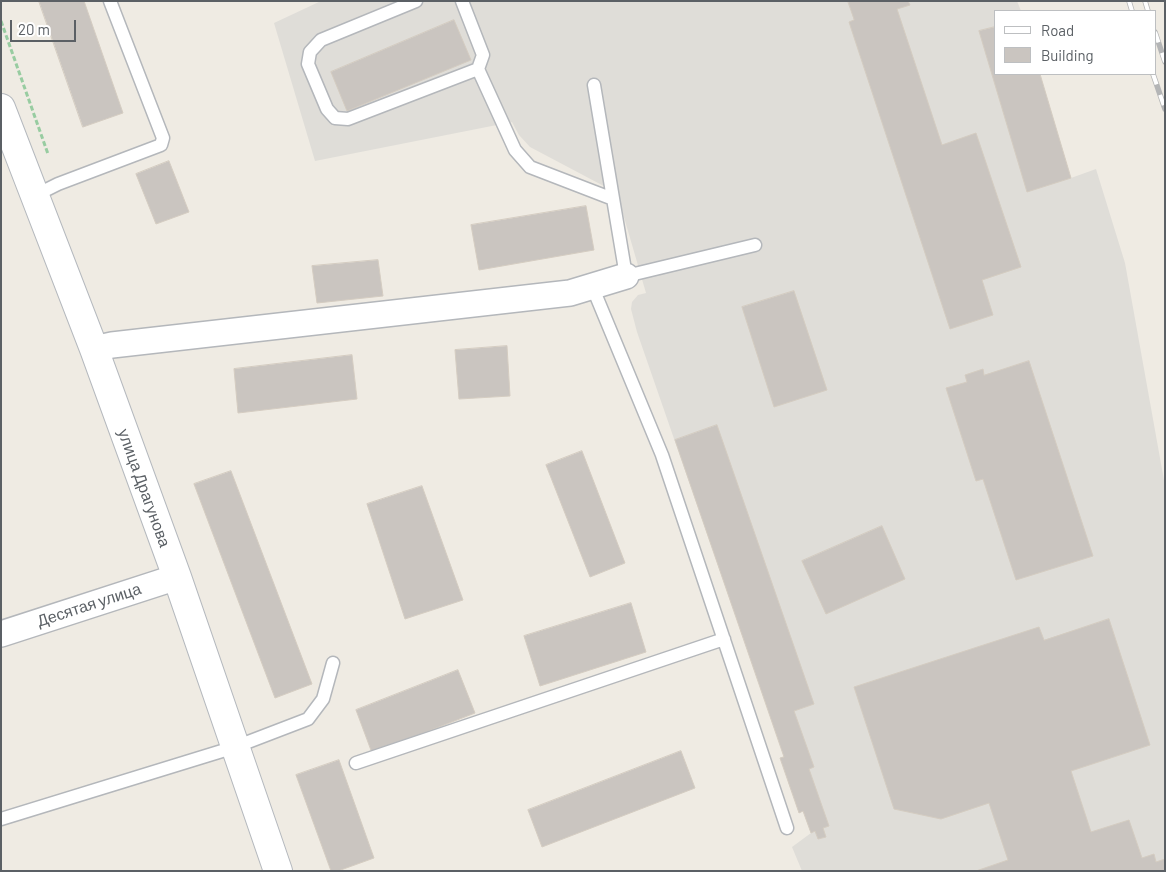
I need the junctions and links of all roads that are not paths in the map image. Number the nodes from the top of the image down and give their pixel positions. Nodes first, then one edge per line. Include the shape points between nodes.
1 (110, 1) edge
2 (416, 1) edge
3 (462, 1) edge
4 (478, 69) junction
5 (594, 85) dead end
6 (1, 108) edge
7 (34, 196) junction
8 (613, 200) junction
9 (755, 245) dead end
10 (626, 276) junction
11 (592, 286) junction
12 (94, 349) junction
13 (177, 577) junction
14 (1, 634) edge
15 (724, 639) junction
16 (333, 662) dead end
17 (235, 747) junction
18 (356, 763) dead end
19 (1, 819) edge
20 (786, 828) dead end
21 (278, 871) edge

1 - 7 lane via 163,138 160,145
2 - 4 lane via 322,40 310,52 308,64 327,109 335,118 348,119
3 - 4 lane via 483,55
4 - 8 lane via 515,150 530,167
5 - 8 lane
6 - 7 main road, улица Драгунова
7 - 12 main road, улица Драгунова
8 - 10 lane
9 - 10 lane
10 - 11 street
11 - 12 street via 570,293 112,344
11 - 15 lane via 662,455
12 - 13 main road, улица Драгунова
13 - 14 street, Десятая улица
13 - 17 main road, улица Драгунова
15 - 18 lane
15 - 20 lane
16 - 17 lane via 323,699 308,718
17 - 19 lane
17 - 21 main road, улица Драгунова

